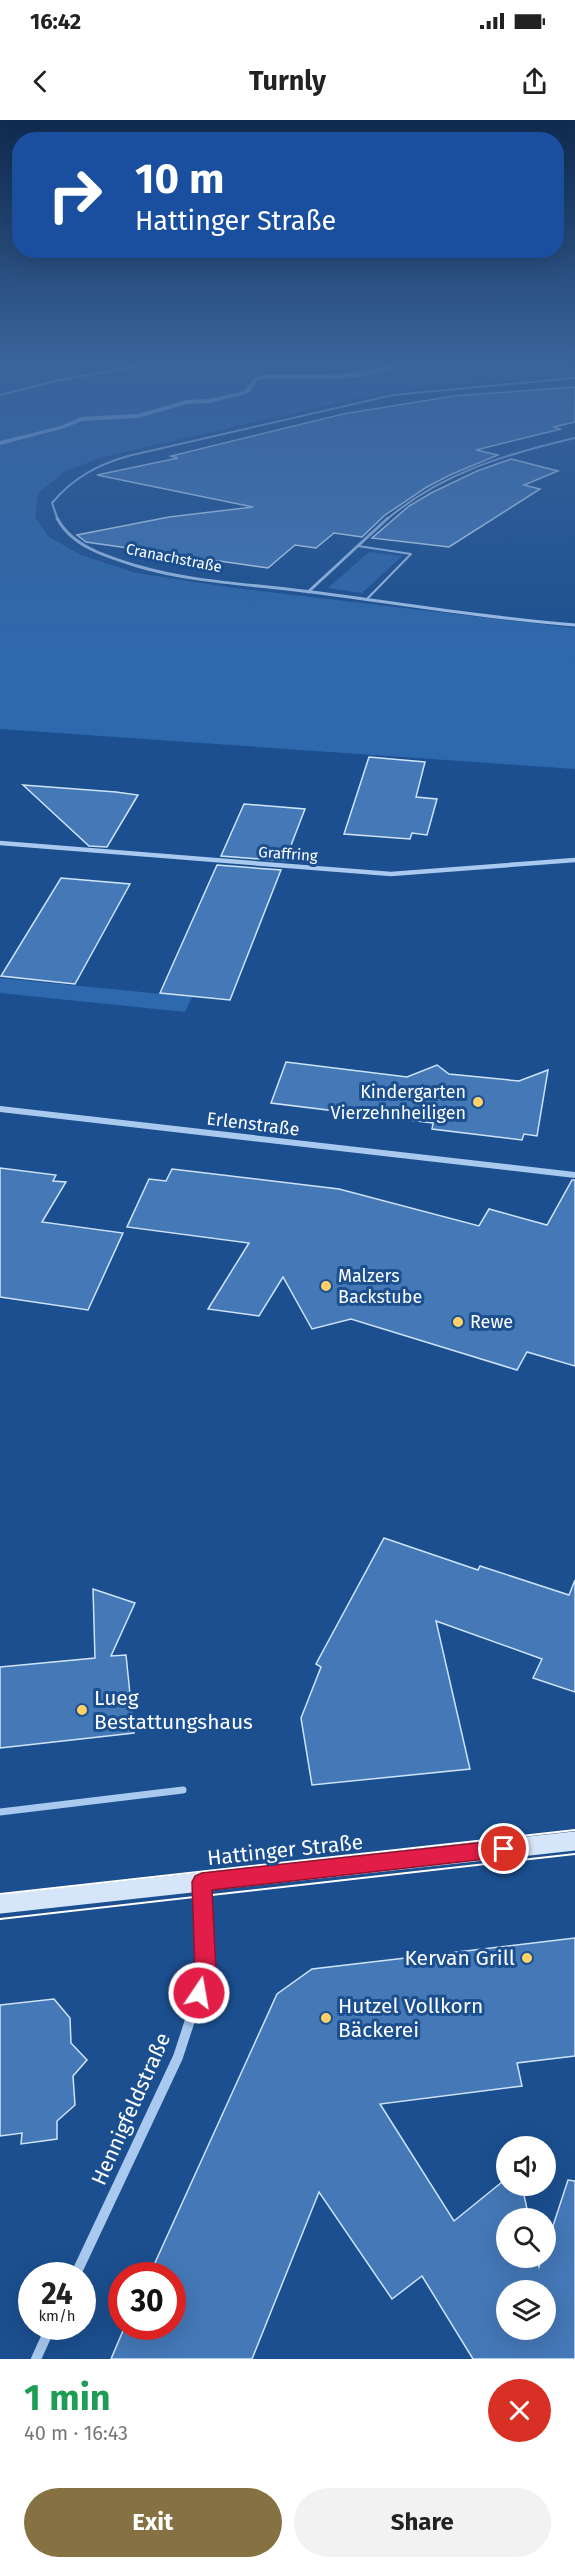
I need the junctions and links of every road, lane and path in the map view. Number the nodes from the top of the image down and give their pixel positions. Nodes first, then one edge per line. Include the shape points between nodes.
1 (104, 464) edge
2 (486, 464) edge
3 (358, 546) junction
4 (308, 592) junction
5 (366, 600) junction
6 (575, 625) edge
7 (0, 843) edge
8 (575, 860) edge
9 (0, 1109) edge
10 (575, 1175) edge
11 (183, 1790) dead end
12 (0, 1812) edge
13 (575, 1841) edge
14 (202, 1882) junction
15 (0, 1904) edge
16 (82, 2262) edge
17 (45, 2340) edge
18 (36, 2359) edge

1 - 4 street, Cranachstraße via 76,477 52,503 54,516 71,537 119,560 190,576
2 - 3 street via 447,479 401,508
3 - 4 street
3 - 5 lane via 411,554
4 - 5 street, Cranachstraße
5 - 6 street, Cranachstraße
7 - 8 street, Graffring via 390,874
9 - 10 street, Erlenstraße
11 - 12 lane
13 - 14 main road, Hattinger Straße
14 - 15 main road, Hattinger Straße
14 - 16 street, Hennigfeldstraße via 206,1971 178,2057
17 - 18 street

